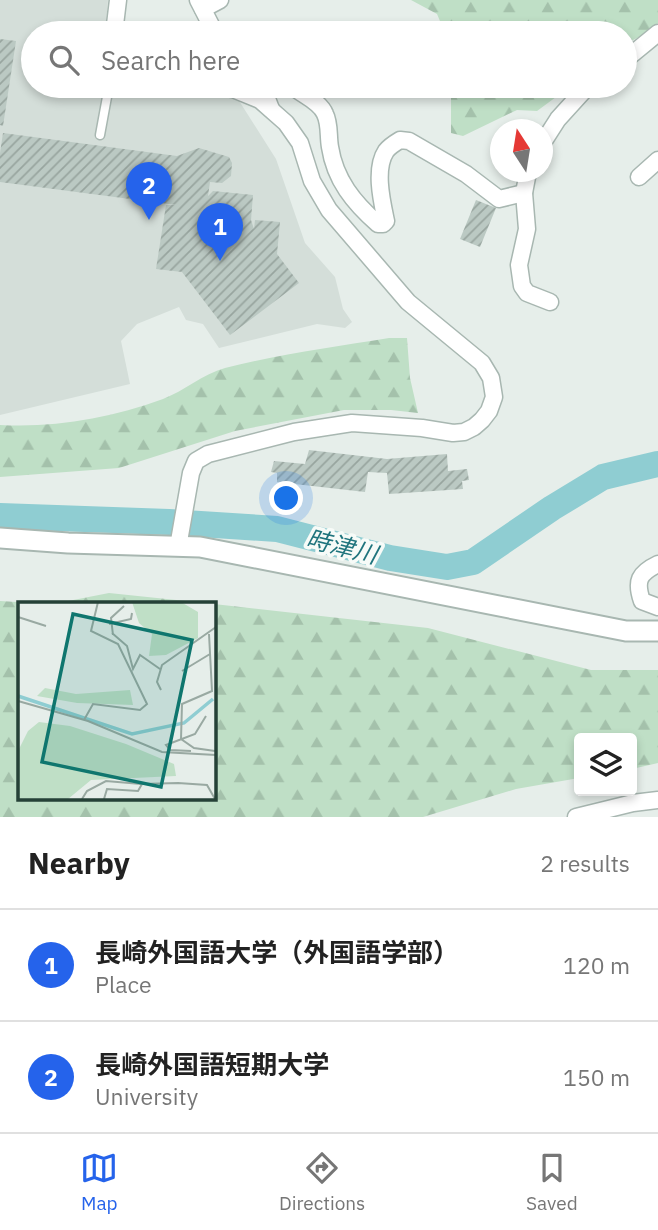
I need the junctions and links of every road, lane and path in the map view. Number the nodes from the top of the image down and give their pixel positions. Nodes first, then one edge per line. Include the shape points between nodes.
1 (118, 0) edge
2 (220, 0) edge
3 (200, 5) edge
4 (115, 21) edge
5 (209, 21) edge
6 (658, 33) edge
7 (637, 50) edge
8 (107, 98) edge
9 (255, 98) edge
10 (267, 98) edge
11 (307, 98) edge
12 (577, 98) edge
13 (271, 108) junction
14 (553, 127) edge
15 (100, 135) dead end
16 (658, 160) edge
17 (639, 177) dead end
18 (526, 182) edge
19 (524, 193) junction
20 (550, 302) dead end
21 (0, 538) edge
22 (178, 547) junction
23 (658, 564) edge
24 (658, 607) edge
25 (658, 631) edge
26 (658, 800) edge
27 (576, 817) edge

1 - 4 street
2 - 3 street
3 - 5 street
6 - 7 street
8 - 15 lane
9 - 13 street
10 - 13 street
11 - 19 street via 325,113 330,148 345,190 378,224 386,221 381,162 400,141 410,141 499,199
12 - 14 street
13 - 22 street via 300,142 312,181 329,210 408,302 482,363 494,397 482,420 464,432 352,423 208,454 196,461 191,473
16 - 17 street
18 - 19 street
19 - 20 street via 527,229 519,265 522,286 527,293
21 - 22 street
22 - 25 street via 265,558 626,631
23 - 24 street via 639,578 638,589 642,601
26 - 27 street

